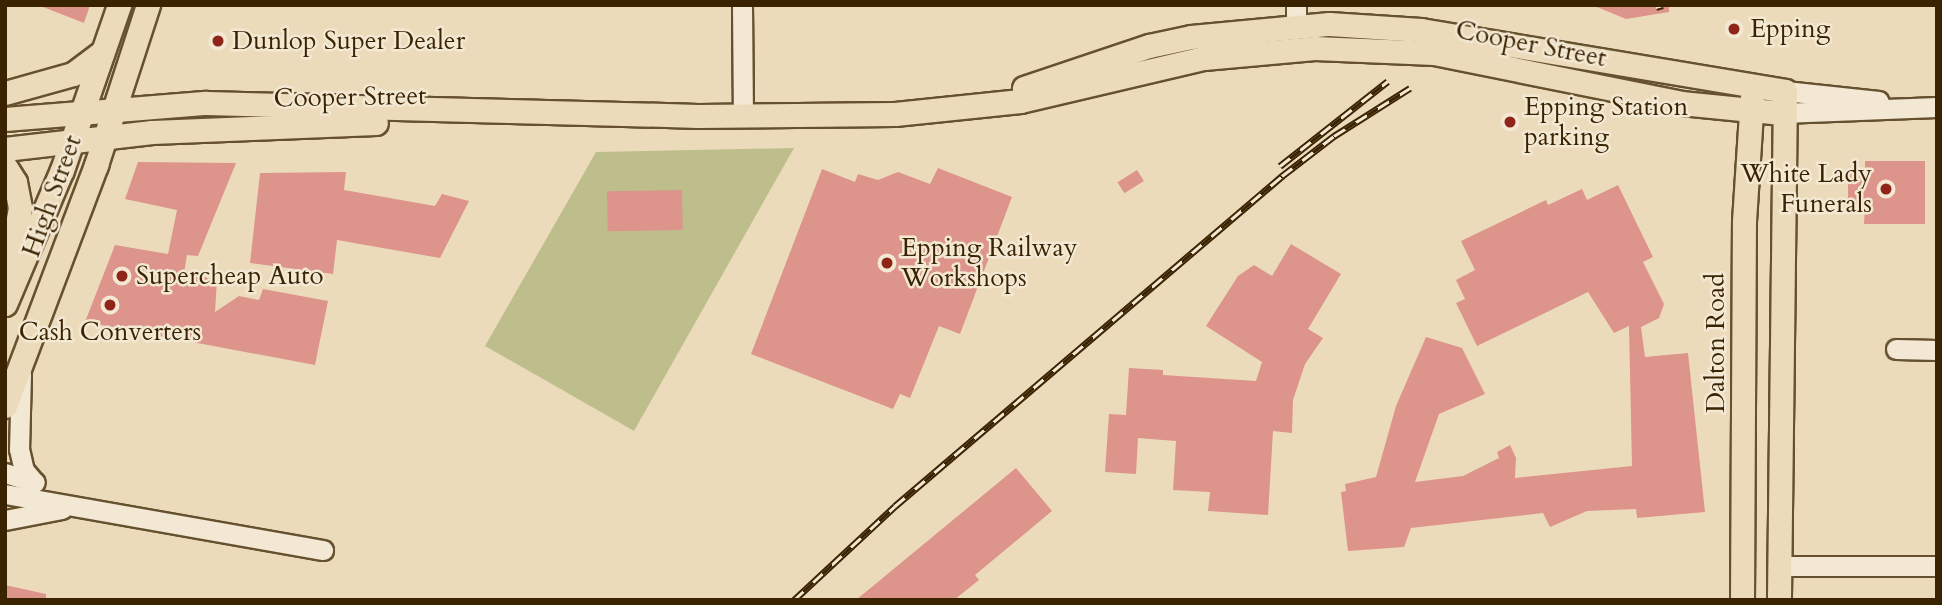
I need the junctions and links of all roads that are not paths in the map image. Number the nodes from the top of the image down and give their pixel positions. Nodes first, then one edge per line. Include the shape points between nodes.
1 (119, 5) edge
2 (148, 5) edge
3 (742, 5) edge
4 (1296, 15) edge
5 (1296, 48) junction
6 (102, 52) junction
7 (1755, 88) junction
8 (5, 93) edge
9 (1783, 102) junction
10 (112, 107) junction
11 (1937, 107) edge
12 (950, 110) junction
13 (1748, 111) junction
14 (79, 112) junction
15 (698, 116) junction
16 (743, 116) junction
17 (5, 119) edge
18 (104, 136) junction
19 (72, 142) junction
20 (5, 149) edge
21 (5, 166) edge
22 (5, 281) edge
23 (5, 304) edge
24 (1896, 349) dead end
25 (1937, 350) edge
26 (21, 363) junction
27 (5, 405) edge
28 (5, 473) edge
29 (34, 482) junction
30 (5, 494) edge
31 (88, 505) junction
32 (5, 520) edge
33 (323, 550) dead end
34 (1743, 565) junction
35 (1779, 566) junction
36 (1937, 566) edge
37 (1742, 600) edge
38 (1779, 600) edge

1 - 6 main road, High Street
2 - 10 main road, High Street
3 - 16 street
4 - 5 main road
4 - 7 main road, Cooper Street via 1421,30
4 - 12 main road, Cooper Street via 1149,46
5 - 12 main road, Cooper Street via 1204,58 1052,95
5 - 13 main road, Cooper Street via 1434,53 1681,103
6 - 8 main road via 73,74
6 - 14 main road, High Street
7 - 9 main road, Cooper Street
7 - 13 main road, Dalton Road
9 - 11 street, Cooper Street
9 - 13 main road, Cooper Street
9 - 35 main road
10 - 14 main road, Cooper Street
10 - 15 main road, Cooper Street via 206,103
10 - 18 main road, High Street
12 - 16 main road, Cooper Street
13 - 34 main road, Dalton Road
14 - 17 main road, Cooper Street
14 - 19 main road, High Street
15 - 16 main road, Cooper Street
15 - 18 main road, Cooper Street via 268,126
18 - 19 main road, Cooper Street
18 - 26 main road, High Street
19 - 20 main road, Cooper Street
19 - 23 main road, High Street
21 - 22 main road via 15,182 20,208
24 - 25 street
26 - 27 main road, High Street
26 - 29 street via 19,449 24,470
28 - 29 street
29 - 31 street
30 - 31 street
31 - 32 street
31 - 33 street
34 - 35 main road
34 - 37 main road, Dalton Road
35 - 36 street
35 - 38 main road

